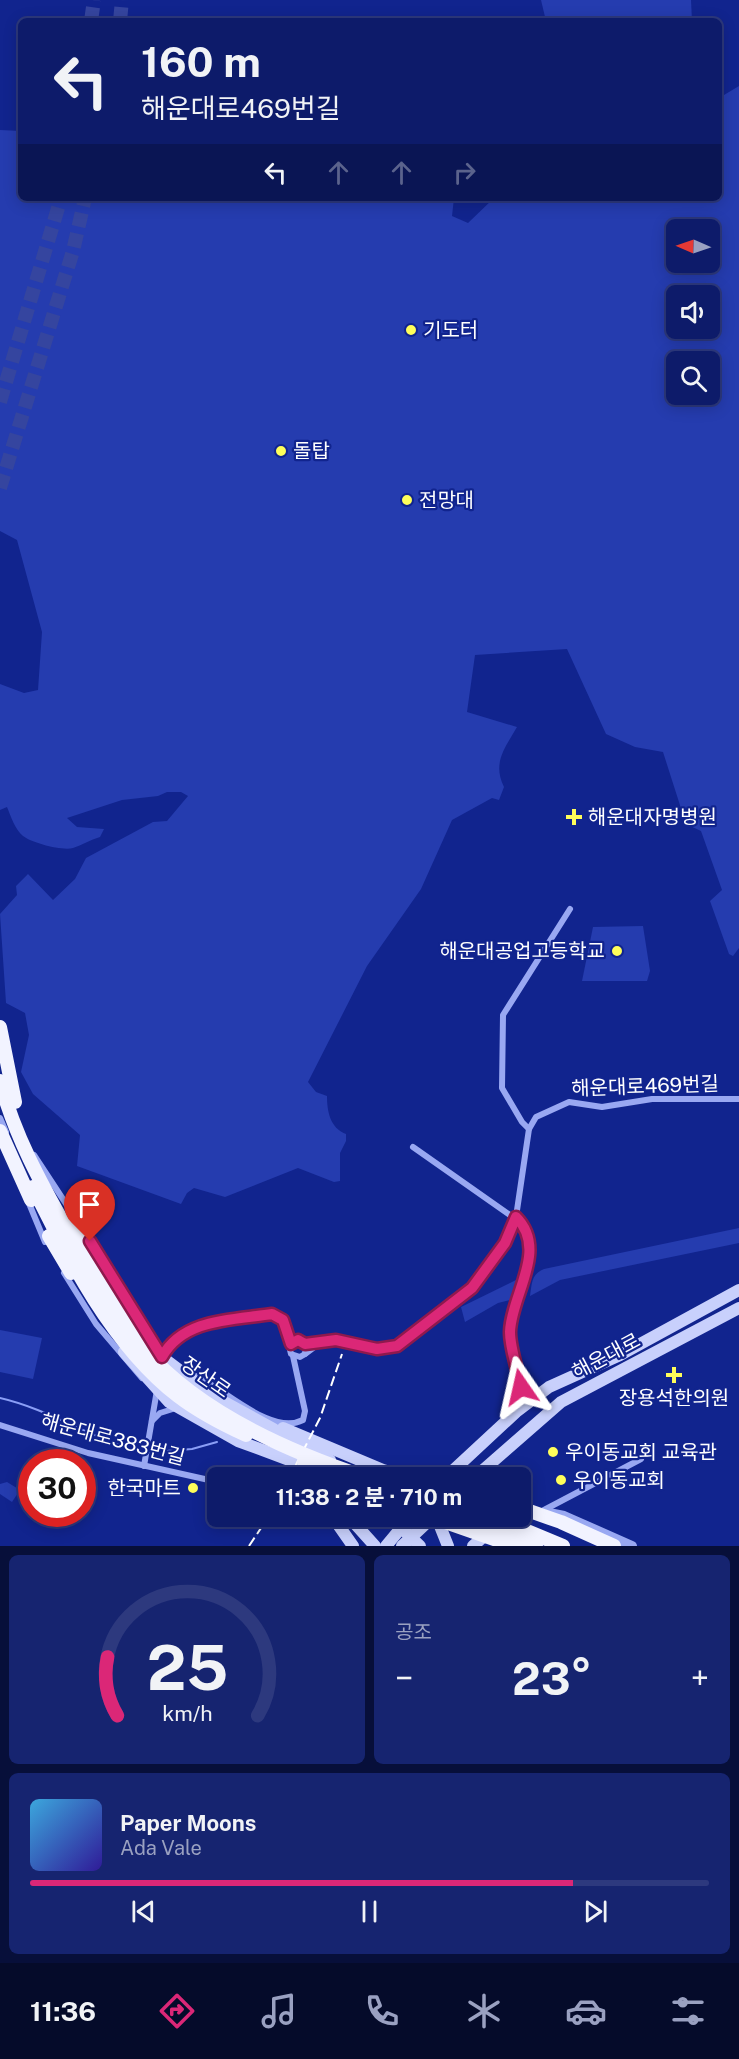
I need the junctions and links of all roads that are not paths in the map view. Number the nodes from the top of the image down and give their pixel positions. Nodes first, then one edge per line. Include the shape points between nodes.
1 (570, 909) dead end
2 (0, 1027) edge
3 (0, 1051) edge
4 (0, 1081) edge
5 (739, 1099) edge
6 (0, 1116) edge
7 (529, 1129) junction
8 (20, 1135) junction
9 (5, 1136) edge
10 (413, 1146) dead end
11 (516, 1217) junction
12 (739, 1290) edge
13 (739, 1308) edge
14 (321, 1342) junction
15 (291, 1344) junction
16 (305, 1344) junction
17 (123, 1352) joint
18 (305, 1354) junction
19 (293, 1356) junction
20 (162, 1357) junction
21 (184, 1372) junction
22 (157, 1389) junction
23 (525, 1405) junction
24 (178, 1408) junction
25 (244, 1413) junction
26 (151, 1422) junction
27 (0, 1425) edge
28 (327, 1446) junction
29 (272, 1453) junction
30 (641, 1459) dead end
31 (144, 1466) junction
32 (288, 1467) edge
33 (299, 1467) edge
34 (313, 1467) edge
35 (337, 1467) edge
36 (340, 1467) edge
37 (353, 1467) edge
38 (377, 1467) edge
39 (456, 1467) edge
40 (492, 1467) edge
41 (207, 1480) edge
42 (531, 1510) edge
43 (540, 1511) junction
44 (531, 1512) edge
45 (531, 1521) edge
46 (340, 1527) edge
47 (358, 1527) edge
48 (392, 1527) edge
49 (399, 1527) edge
50 (426, 1527) edge
51 (441, 1527) edge
52 (459, 1527) edge
53 (469, 1527) edge
54 (484, 1527) edge
55 (487, 1527) edge
56 (517, 1527) edge
57 (492, 1535) junction
58 (411, 1543) edge
59 (353, 1546) edge
60 (375, 1546) edge
61 (386, 1546) edge
62 (448, 1546) edge
63 (473, 1546) edge
64 (513, 1546) edge
65 (522, 1546) edge
66 (528, 1546) edge
67 (536, 1546) edge
68 (551, 1546) edge
69 (563, 1546) edge
70 (595, 1546) edge
71 (614, 1546) edge
72 (632, 1546) edge

1 - 7 street via 503,1015 502,1088
2 - 20 highway, bridge via 22,1130 40,1170 132,1321
3 - 8 street
4 - 36 highway, 장산로, bridge via 34,1171 102,1289 144,1349 162,1369 208,1404 293,1448
5 - 7 street, 해운대로469번길 via 652,1099 602,1107 569,1102 536,1117
6 - 9 street
6 - 34 highway, 장산로, bridge via 68,1251 113,1326 140,1361 178,1397 215,1420
7 - 11 street
8 - 9 street
8 - 20 street
9 - 17 highway, bridge via 49,1236
9 - 22 street via 43,1238 96,1324 135,1374
10 - 11 street
11 - 14 street via 505,1243 472,1288 406,1341 386,1350 336,1340
11 - 23 street via 531,1241 510,1332
12 - 23 main road, 해운대로 via 620,1355 549,1387
13 - 40 main road, 해운대로 via 561,1402
14 - 16 street
14 - 18 street
15 - 16 street via 298,1340
15 - 19 street
15 - 20 street via 283,1320 272,1314 198,1326 183,1333
16 - 18 street
17 - 22 main road
18 - 19 street
19 - 21 street, 장산로 via 304,1411 299,1422 268,1418
20 - 21 main road
20 - 22 street
21 - 25 main road via 215,1397
22 - 24 main road
22 - 26 street
23 - 39 main road, 해운대로
24 - 26 street via 168,1408
24 - 29 main road via 238,1441
25 - 28 main road
25 - 35 main road
26 - 31 street
27 - 31 street, 해운대로383번길
28 - 37 main road
28 - 38 main road
29 - 32 main road
29 - 33 main road
30 - 43 street
31 - 41 street, 해운대로383번길
42 - 43 street
43 - 72 street via 564,1515
44 - 71 highway
45 - 70 highway
46 - 59 main road
47 - 60 main road
48 - 61 main road
49 - 58 main road
50 - 58 main road
51 - 62 main road
52 - 64 highway, bridge
53 - 57 main road
54 - 57 main road
55 - 67 highway, bridge
56 - 69 highway
57 - 63 main road
57 - 65 main road
66 - 68 main road via 528,1540 533,1539

